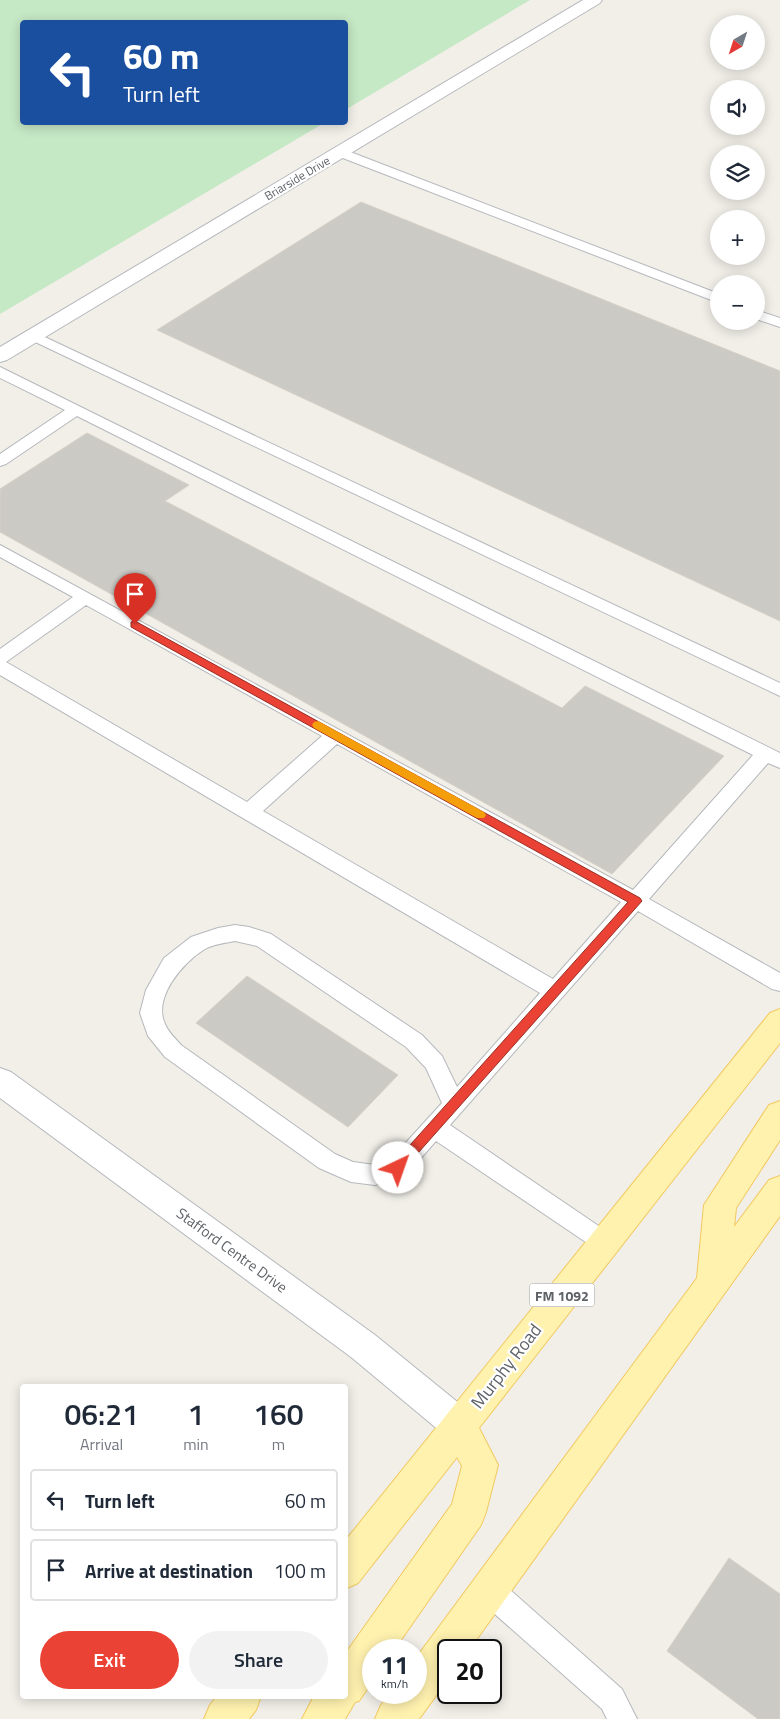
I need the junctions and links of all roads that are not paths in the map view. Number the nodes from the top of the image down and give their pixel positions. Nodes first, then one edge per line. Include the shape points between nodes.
1 (594, 0) edge
2 (340, 152) junction
3 (710, 296) edge
4 (765, 317) edge
5 (780, 323) edge
6 (34, 336) junction
7 (0, 356) edge
8 (0, 372) edge
9 (76, 410) junction
10 (0, 461) edge
11 (0, 550) edge
12 (85, 597) junction
13 (0, 658) edge
14 (0, 667) edge
15 (780, 690) edge
16 (335, 735) junction
17 (773, 757) edge
18 (248, 812) junction
19 (636, 901) junction
20 (780, 983) edge
21 (555, 991) junction
22 (780, 1021) edge
23 (0, 1081) edge
24 (454, 1105) junction
25 (780, 1114) edge
26 (434, 1127) junction
27 (780, 1190) edge
28 (604, 1242) junction
29 (713, 1282) junction
30 (459, 1425) junction
31 (348, 1566) edge
32 (490, 1591) junction
33 (427, 1677) edge
34 (348, 1683) edge
35 (240, 1699) edge
36 (336, 1699) edge
37 (407, 1704) edge
38 (224, 1719) edge
39 (322, 1719) edge
40 (395, 1719) edge
41 (623, 1719) edge

1 - 2 street, Briarside Drive
2 - 3 lane
2 - 6 street, Briarside Drive
4 - 5 lane
6 - 7 street, Briarside Drive
6 - 15 lane
8 - 9 lane
9 - 10 lane
9 - 17 lane
11 - 12 lane
12 - 13 lane
12 - 16 lane
14 - 18 lane
16 - 18 lane
16 - 19 lane
17 - 19 lane
18 - 21 lane
19 - 20 lane
19 - 21 lane
21 - 24 lane
22 - 28 main road, Murphy Road / FM 1092
23 - 30 street, Stafford Centre Drive via 363,1346
24 - 26 lane
24 - 26 lane via 434,1062 414,1041 264,940 250,934 218,936 198,943 171,964 157,990 151,1013 156,1030 173,1051 328,1161 351,1172 375,1175 398,1168
25 - 29 main road via 720,1205
26 - 28 lane
27 - 29 main road
28 - 30 main road, Murphy Road / FM 1092
29 - 32 main road
30 - 31 main road, Murphy Road / FM 1092
30 - 34 main road via 480,1465 468,1512
32 - 33 main road
32 - 41 lane via 612,1699
35 - 38 main road
36 - 39 main road
37 - 40 main road

